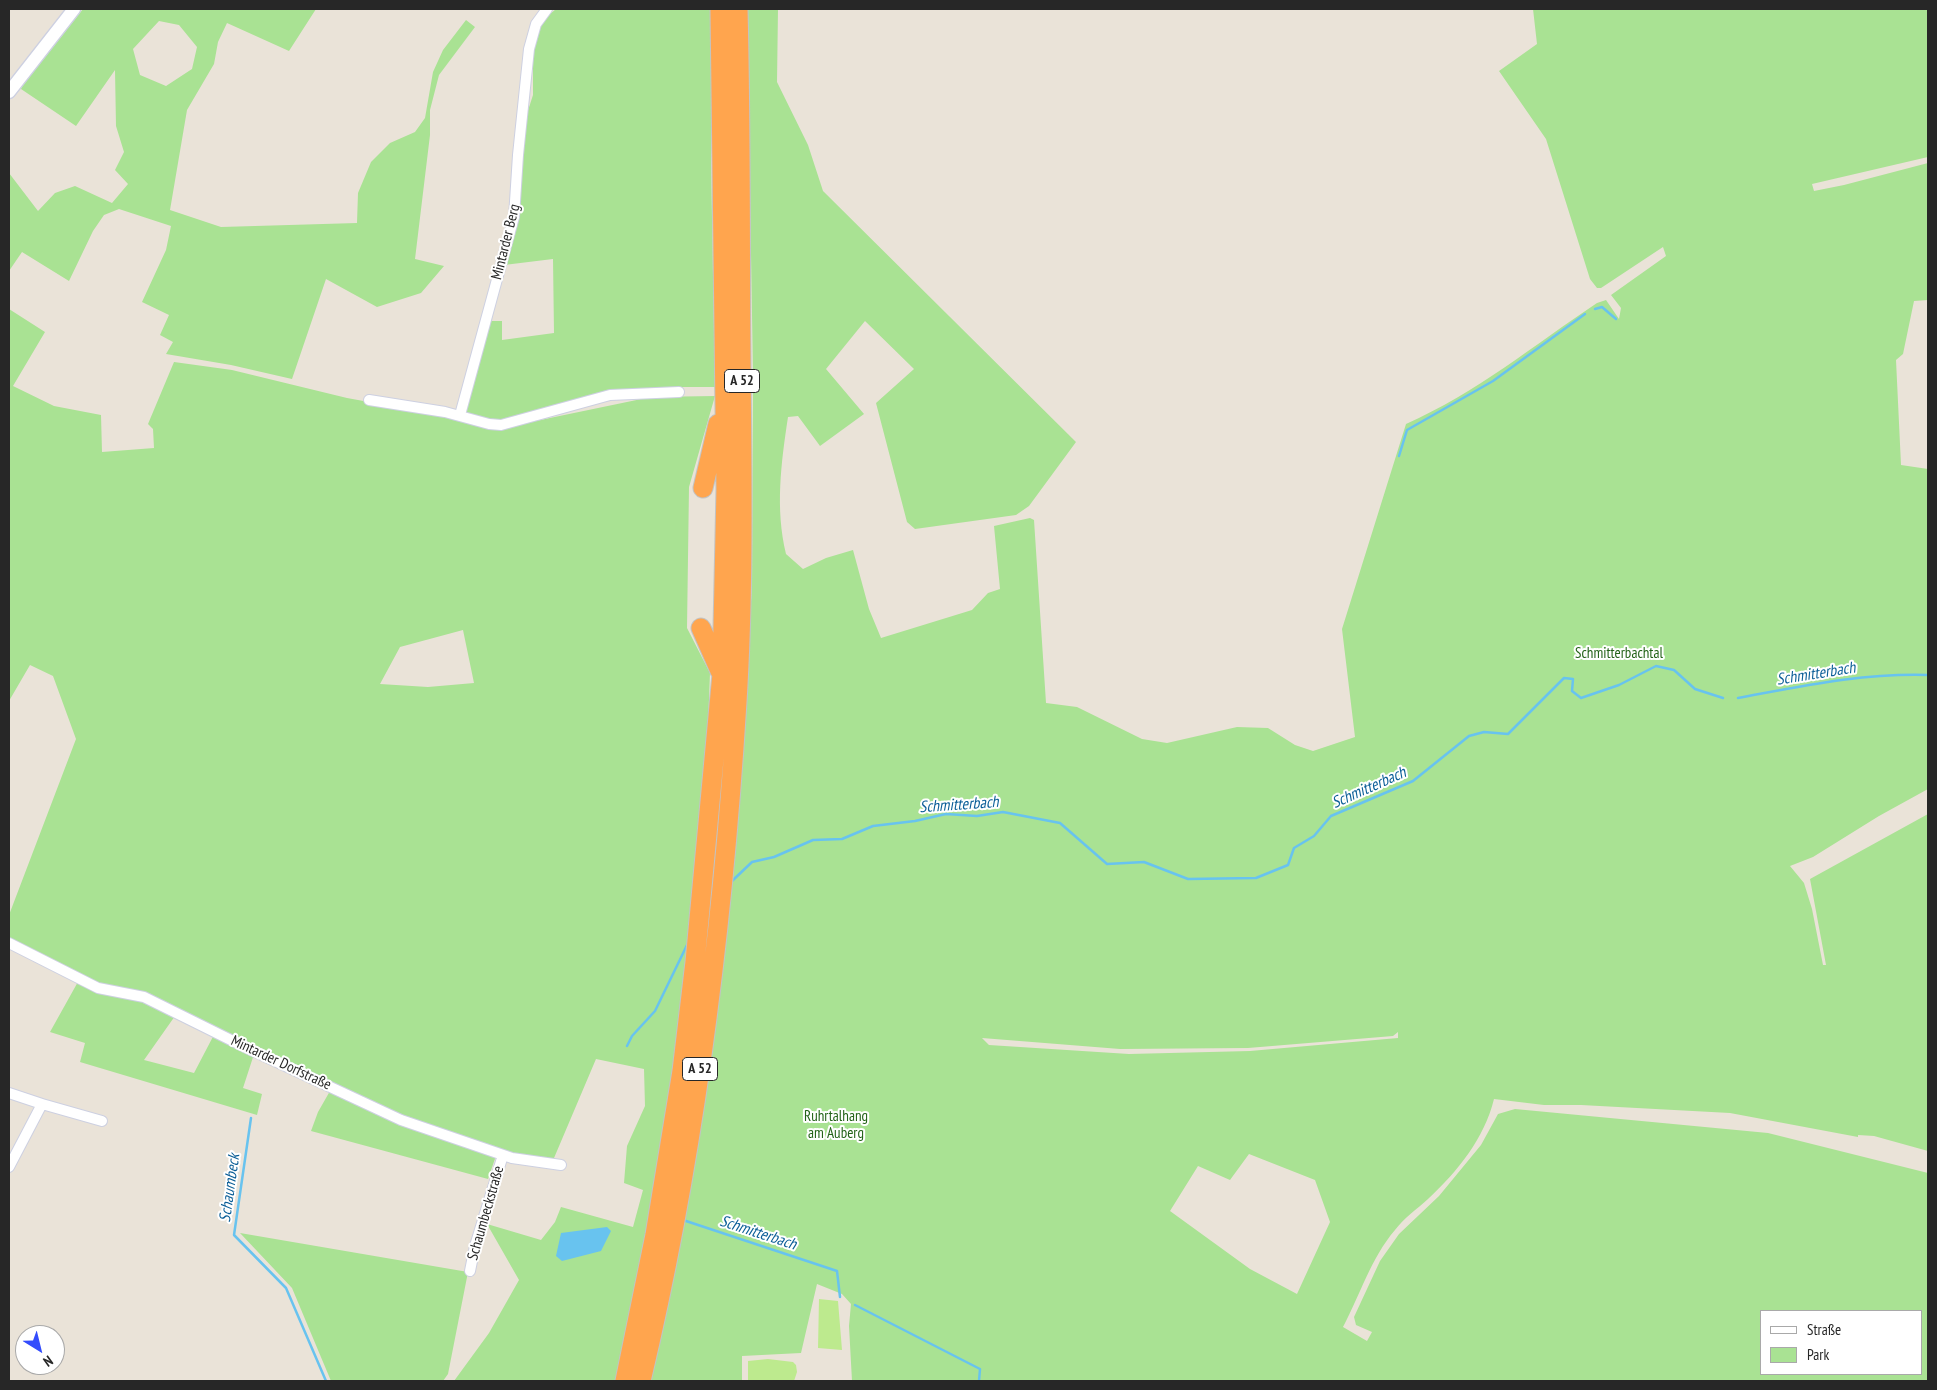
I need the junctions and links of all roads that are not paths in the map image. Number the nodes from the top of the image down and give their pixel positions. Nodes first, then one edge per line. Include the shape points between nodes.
1 (74, 9) edge
2 (547, 9) edge
3 (720, 9) edge
4 (738, 9) edge
5 (9, 92) edge
6 (679, 392) dead end
7 (725, 397) junction
8 (369, 400) dead end
9 (460, 415) junction
10 (703, 488) dead end
11 (701, 628) dead end
12 (722, 674) junction
13 (724, 752) junction
14 (9, 943) edge
15 (9, 1094) edge
16 (42, 1104) junction
17 (102, 1121) dead end
18 (503, 1155) junction
19 (561, 1165) dead end
20 (9, 1167) edge
21 (470, 1271) dead end
22 (624, 1381) edge
23 (641, 1381) edge

1 - 5 street
2 - 9 street, Mintarder Berg via 536,24 529,49 514,217
3 - 7 highway, A 52
4 - 13 highway, A 52 via 742,579 737,703
6 - 9 street via 610,395 501,425
7 - 10 highway
7 - 12 highway, A 52
8 - 9 street
11 - 12 highway
12 - 13 highway, A 52
13 - 22 highway, A 52 via 682,1072 655,1235
13 - 23 highway, A 52 via 718,927 702,1057 675,1222
14 - 18 street, Mintarder Dorfstraße via 98,988 144,997 401,1120
15 - 16 street
16 - 17 street
16 - 20 street
18 - 19 street, Mintarder Dorfstraße via 539,1164
18 - 21 street, Schaumbeckstraße

